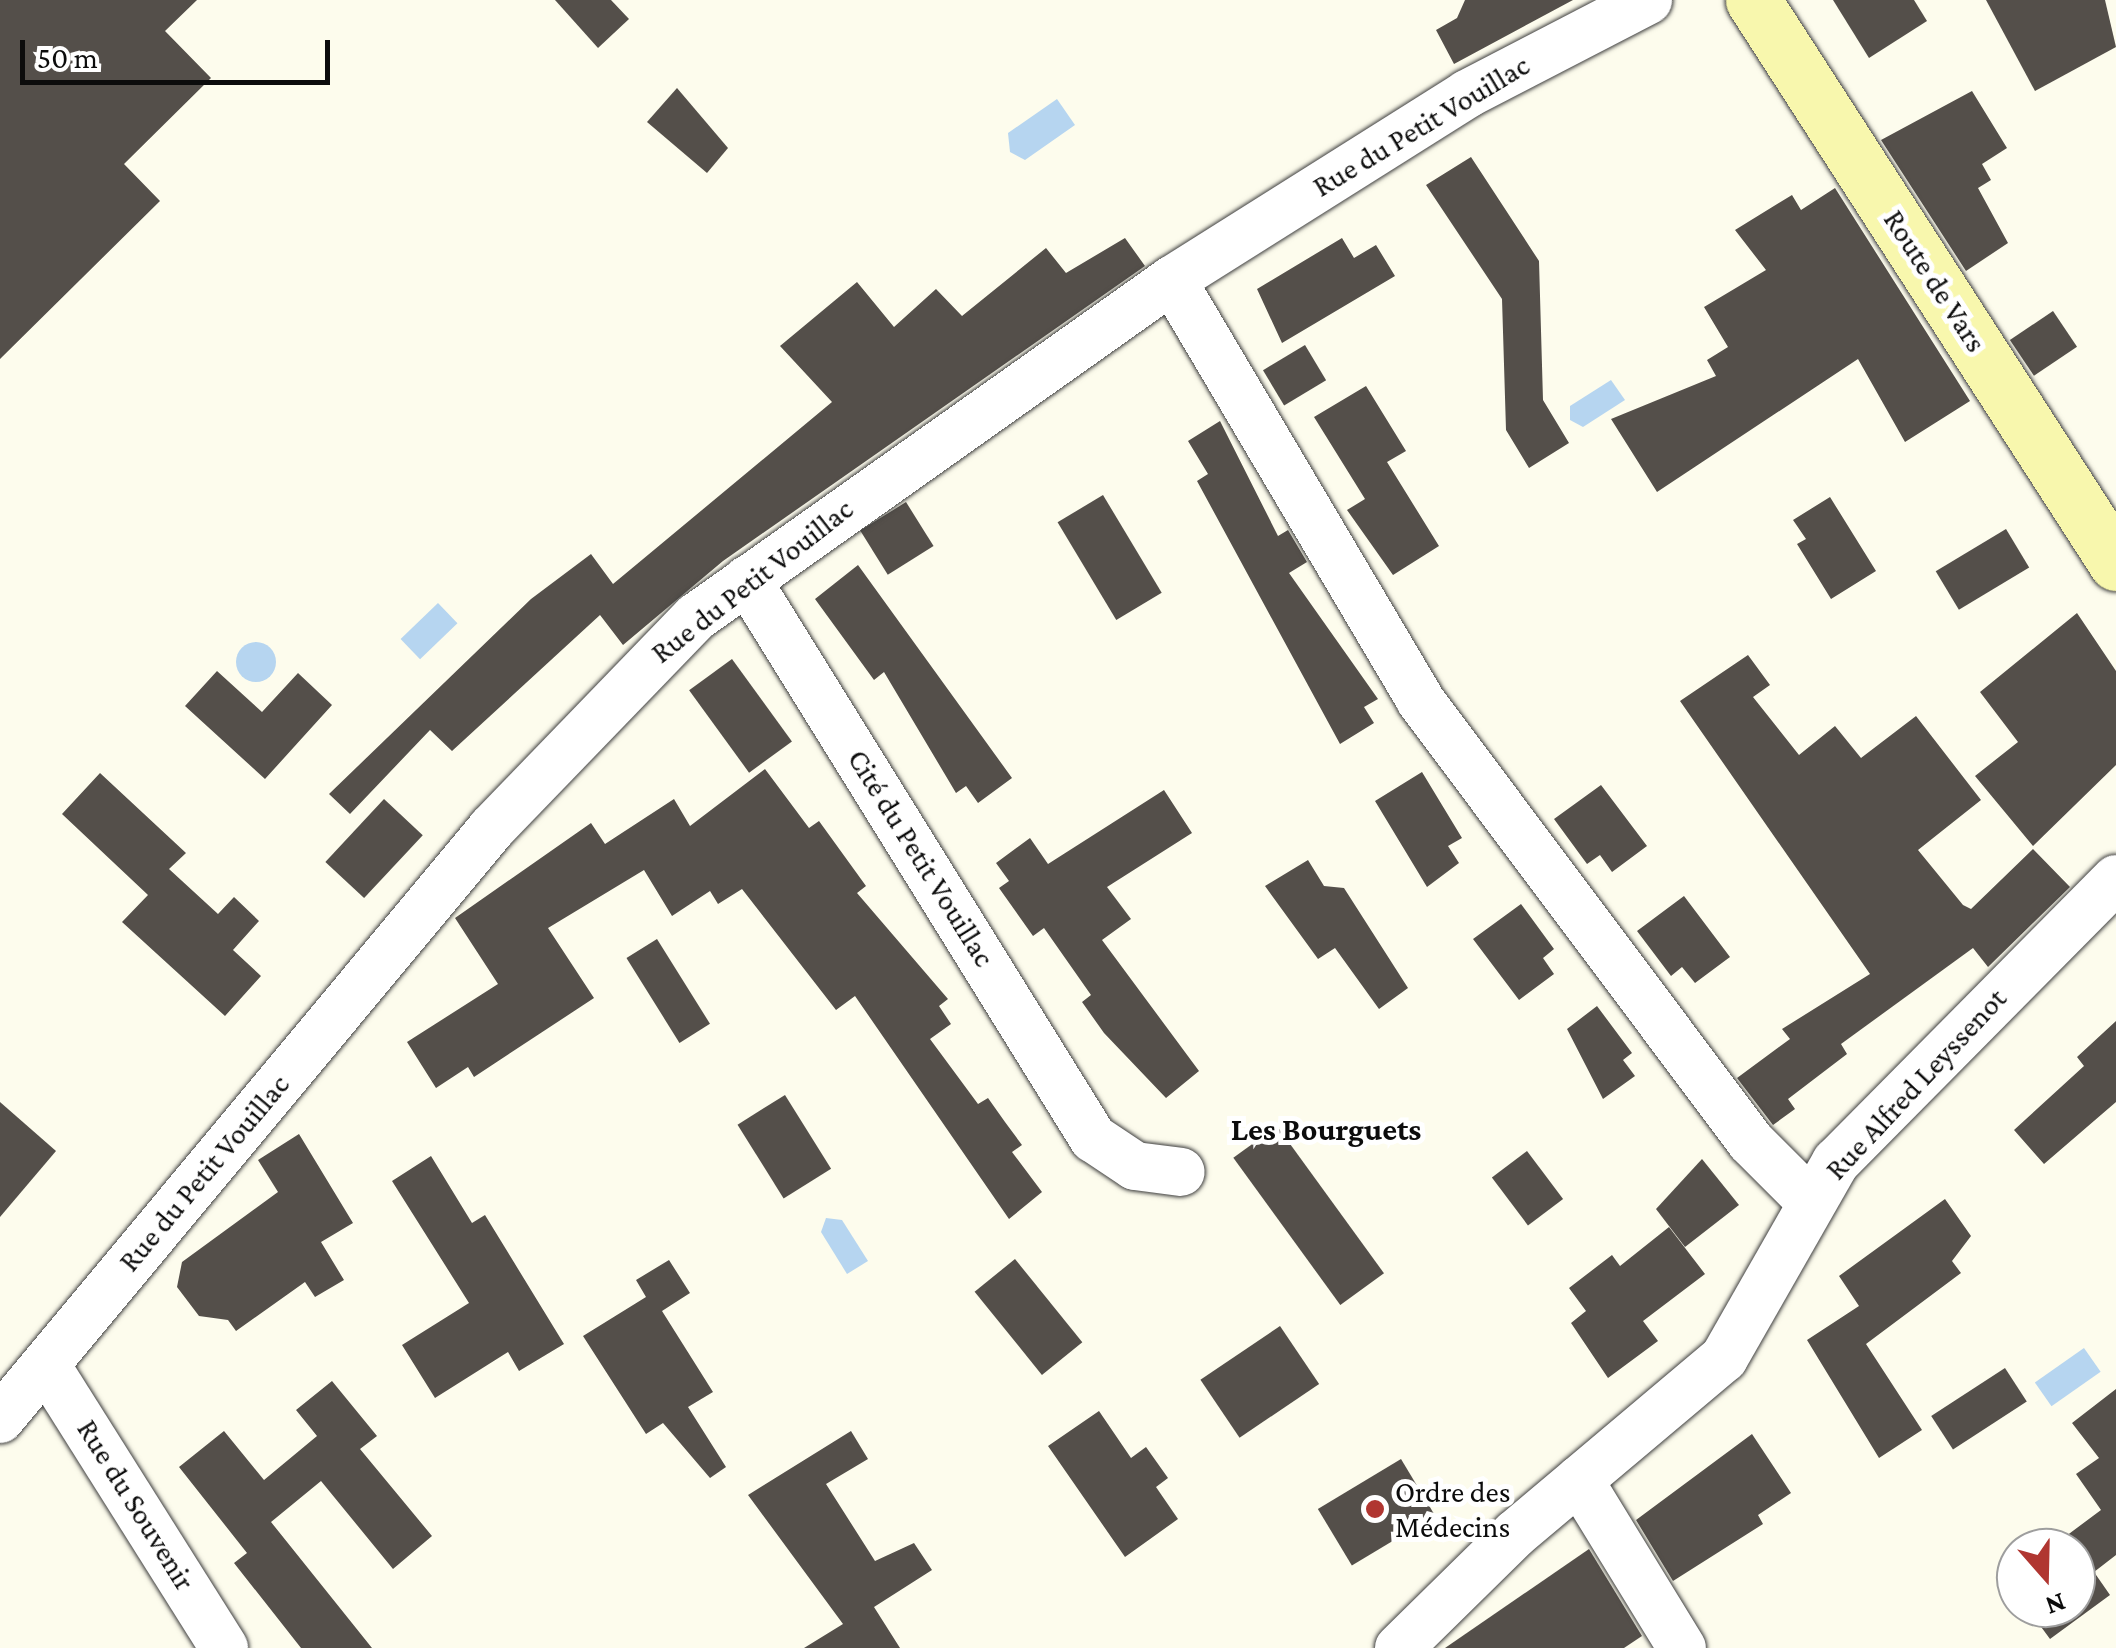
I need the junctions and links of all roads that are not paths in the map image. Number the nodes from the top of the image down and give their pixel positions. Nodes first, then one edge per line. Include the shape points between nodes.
1 (1648, 0) edge
2 (1753, 0) edge
3 (1172, 280) junction
4 (2116, 562) edge
5 (747, 580) junction
6 (2116, 879) edge
7 (1181, 1172) dead end
8 (1811, 1202) junction
9 (46, 1365) junction
10 (0, 1420) edge
11 (1579, 1480) junction
12 (224, 1648) edge
13 (1399, 1648) edge
14 (1682, 1648) edge

1 - 3 street, Rue du Petit Vouillac via 1467,94
2 - 4 main road, Route de Vars
3 - 5 street, Rue du Petit Vouillac
3 - 8 street via 1420,700 1750,1142
5 - 7 street, Cité du Petit Vouillac via 1092,1138 1135,1166
5 - 9 street, Rue du Petit Vouillac via 636,672 492,828
6 - 8 street, Rue Alfred Leyssenot via 1925,1066
8 - 11 street, Rue Alfred Leyssenot via 1724,1358
9 - 10 street, Rue du Petit Vouillac
9 - 12 street, Rue du Souvenir
11 - 13 street, Rue Alfred Leyssenot
11 - 14 street

